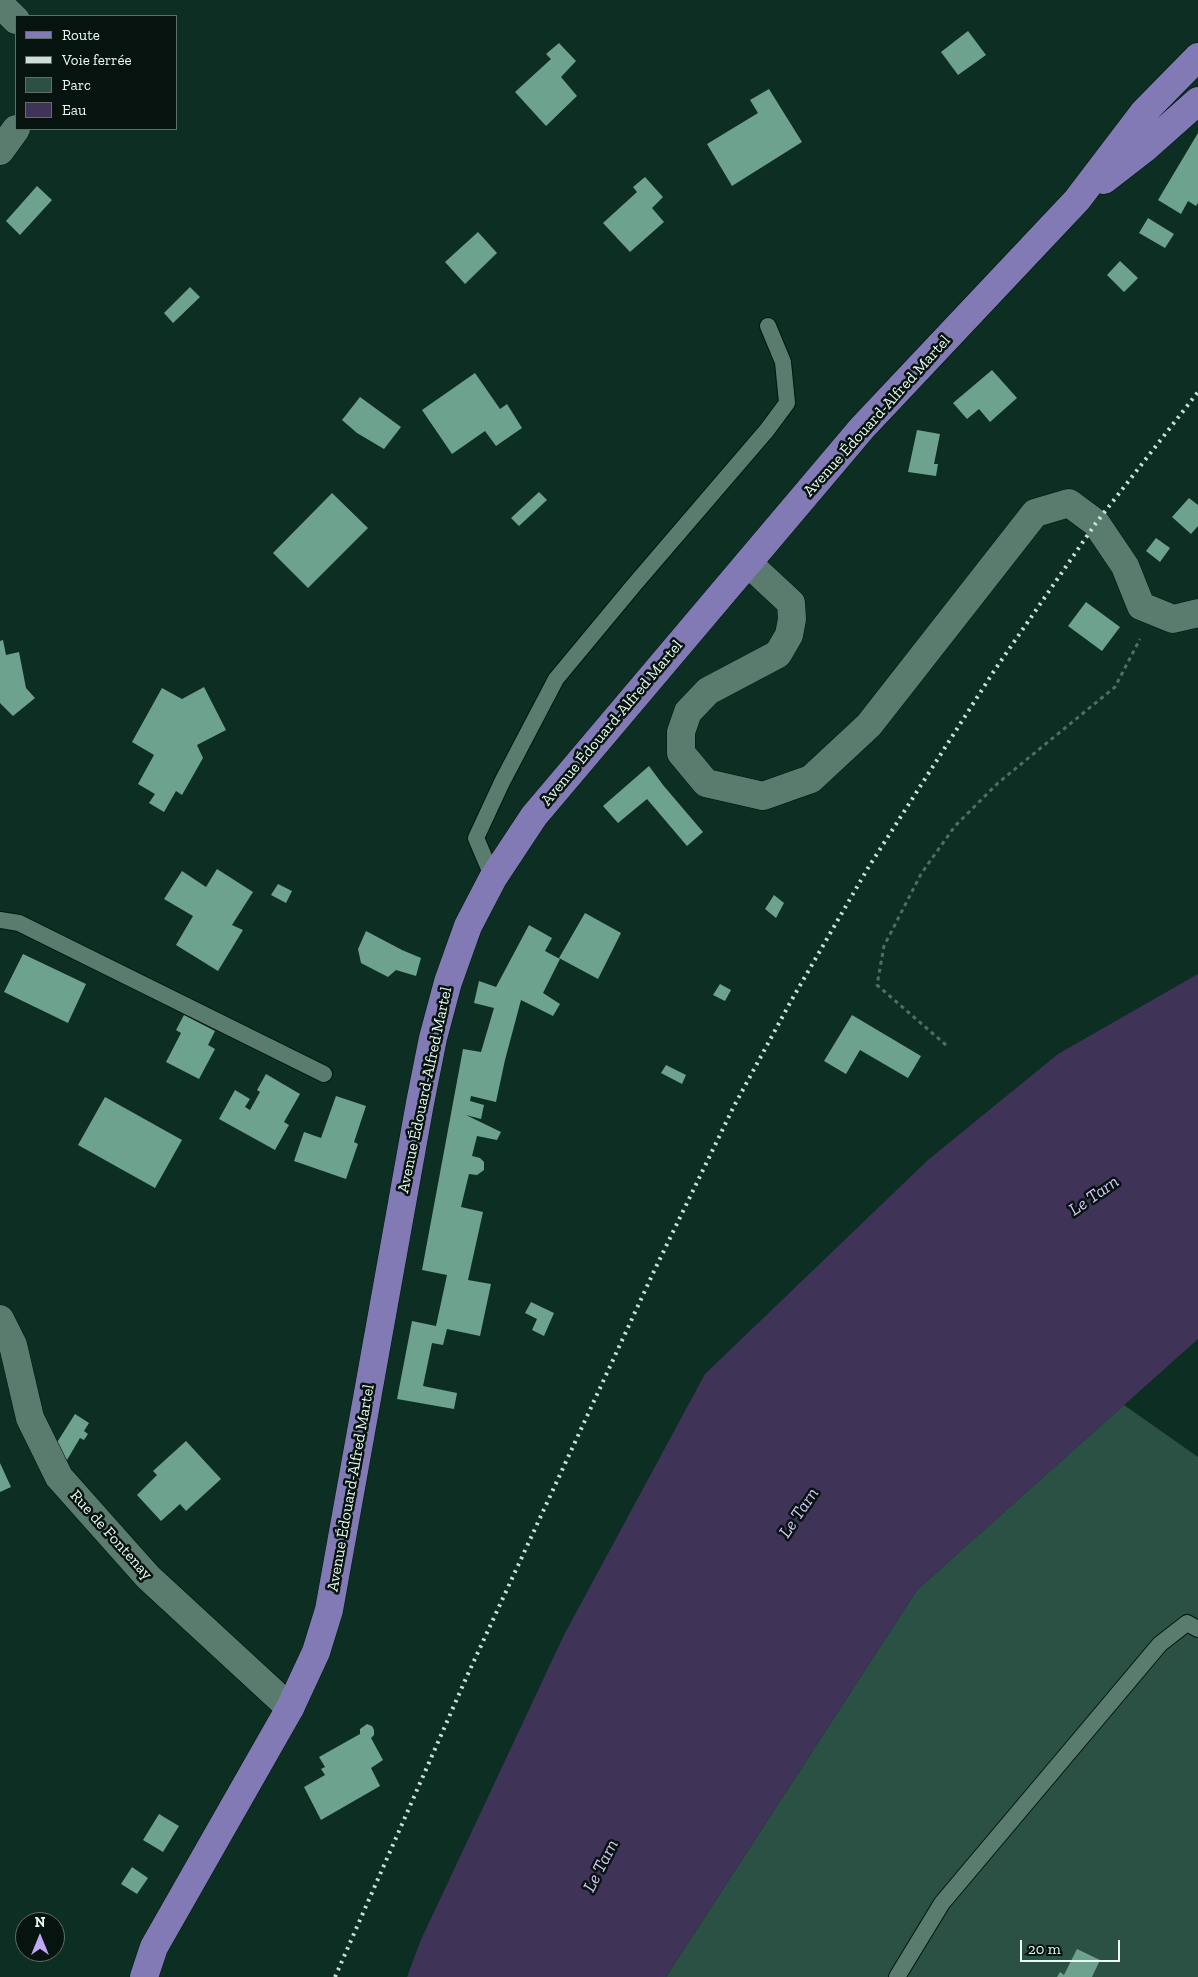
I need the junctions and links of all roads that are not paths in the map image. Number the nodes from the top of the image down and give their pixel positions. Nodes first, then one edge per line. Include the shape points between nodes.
1 (0, 4) edge
2 (15, 19) edge
3 (1198, 57) edge
4 (1198, 101) edge
5 (15, 130) edge
6 (0, 151) edge
7 (1077, 200) junction
8 (768, 326) dead end
9 (748, 563) junction
10 (1198, 613) edge
11 (494, 878) junction
12 (0, 920) edge
13 (324, 1074) dead end
14 (0, 1319) edge
15 (1198, 1629) edge
16 (290, 1708) junction
17 (154, 1946) junction
18 (127, 1977) edge
19 (144, 1977) edge
20 (897, 1977) edge

1 - 2 street
3 - 7 main road via 1144,112
4 - 7 main road via 1144,149
5 - 6 street
7 - 9 main road, Avenue Édouard-Alfred Martel via 862,428
8 - 11 lane via 783,362 786,403 767,430 556,679 476,838
9 - 10 street via 791,603 789,635 778,654 708,691 688,712 681,732 681,753 706,783 763,796 811,779 869,725 1035,513 1069,503 1096,522 1125,566 1141,606 1173,619
9 - 11 main road, Avenue Édouard-Alfred Martel via 534,816
11 - 16 main road, Avenue Édouard-Alfred Martel via 468,926 433,1038 329,1610 316,1652
12 - 13 lane via 19,923
14 - 16 street, Rue de Fontenay via 13,1345 30,1418 58,1477 148,1578
15 - 20 lane via 1188,1623 1160,1644 942,1903
16 - 17 main road, Avenue Édouard-Alfred Martel
17 - 18 main road, Avenue Édouard-Alfred Martel
17 - 19 main road, Avenue Édouard-Alfred Martel

